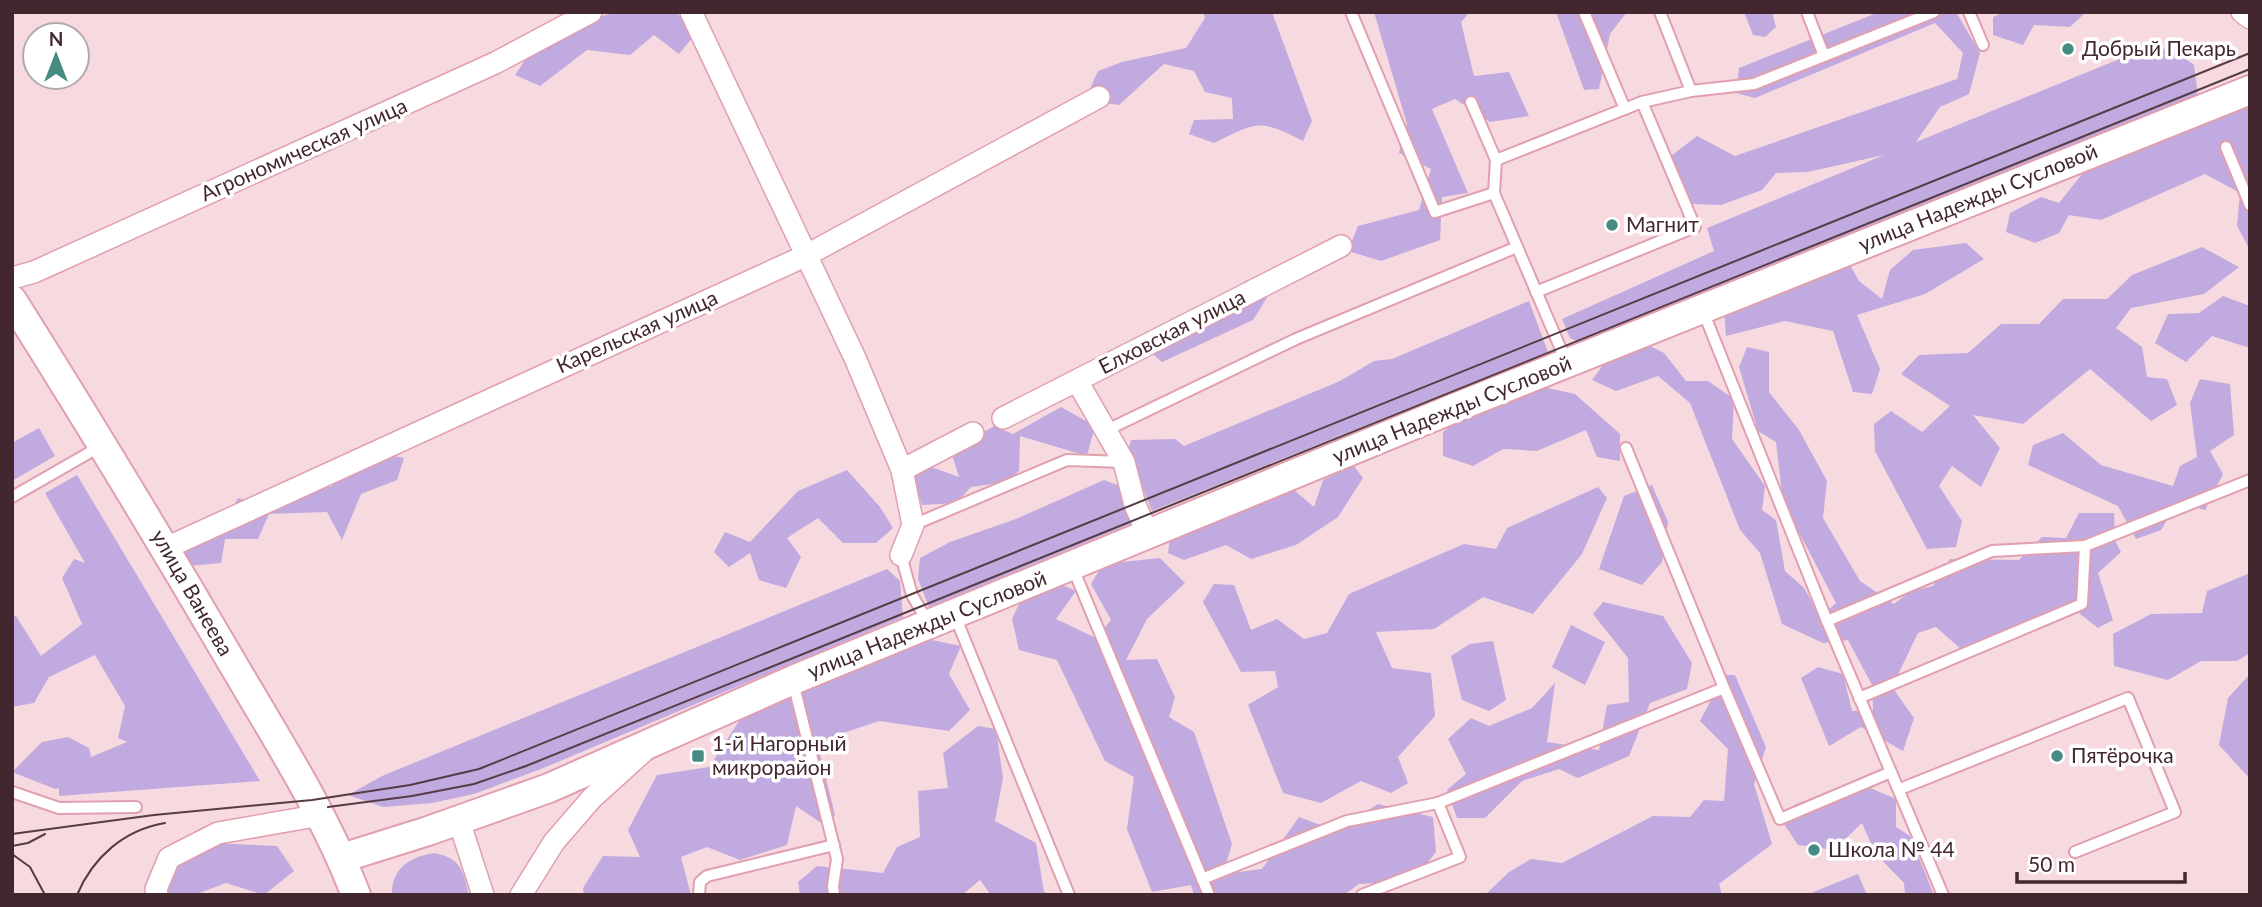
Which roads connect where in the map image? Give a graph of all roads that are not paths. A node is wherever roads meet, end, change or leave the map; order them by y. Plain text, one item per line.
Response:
1 (591, 12) edge
2 (691, 12) edge
3 (1351, 12) edge
4 (1584, 12) edge
5 (1660, 12) edge
6 (1807, 12) edge
7 (1934, 12) edge
8 (1969, 12) edge
9 (2242, 12) edge
10 (2250, 18) edge
11 (1983, 45) dead end
12 (1824, 56) junction
13 (2250, 90) edge
14 (1691, 91) junction
15 (1100, 97) dead end
16 (1471, 102) dead end
17 (1642, 102) junction
18 (1625, 109) junction
19 (2226, 147) dead end
20 (1496, 160) junction
21 (1494, 193) junction
22 (2250, 205) edge
23 (1341, 246) dead end
24 (1517, 247) junction
25 (805, 256) junction
26 (12, 278) edge
27 (1536, 292) junction
28 (12, 300) edge
29 (1702, 309) junction
30 (1567, 363) junction
31 (1077, 381) junction
32 (1003, 418) dead end
33 (1107, 430) junction
34 (973, 433) dead end
35 (103, 445) junction
36 (1626, 448) dead end
37 (1124, 462) junction
38 (902, 470) junction
39 (2250, 480) edge
40 (12, 497) edge
41 (913, 525) junction
42 (1148, 534) junction
43 (2085, 546) junction
44 (166, 548) junction
45 (901, 555) joint
46 (1072, 566) junction
47 (941, 619) junction
48 (1827, 621) junction
49 (793, 680) junction
50 (1724, 688) junction
51 (1860, 698) junction
52 (658, 739) junction
53 (1891, 772) junction
54 (1900, 789) junction
55 (12, 792) edge
56 (1437, 803) junction
57 (136, 807) dead end
58 (320, 815) junction
59 (458, 821) junction
60 (834, 845) junction
61 (2075, 852) dead end
62 (342, 858) junction
63 (1202, 879) junction
64 (157, 895) edge
65 (356, 895) edge
66 (483, 895) edge
67 (521, 895) edge
68 (699, 895) edge
69 (834, 895) edge
70 (1069, 895) edge
71 (1209, 895) edge
72 (1362, 895) edge
73 (1942, 895) edge

1 - 26 street, Агрономическая улица
2 - 25 street
3 - 21 lane
4 - 18 lane
5 - 14 lane
6 - 12 lane
7 - 12 lane
8 - 11 lane
9 - 10 street
12 - 14 lane
13 - 29 main road, улица Надежды Сусловой
14 - 17 lane
15 - 25 street, Карельская улица
16 - 20 lane
17 - 18 lane
17 - 27 lane
18 - 20 lane
19 - 22 lane
20 - 21 lane
21 - 24 lane
23 - 31 street, Елховская улица
24 - 27 lane
24 - 33 lane
25 - 38 street
25 - 44 street, Карельская улица
27 - 30 lane
28 - 35 main road, улица Ванеева
29 - 30 main road, улица Надежды Сусловой
29 - 48 lane
30 - 42 main road, улица Надежды Сусловой
31 - 32 street, Елховская улица
31 - 33 street
33 - 37 street
34 - 38 street
35 - 40 lane
35 - 44 main road, улица Ванеева
36 - 50 lane
37 - 41 lane
37 - 42 street
38 - 41 street
39 - 43 lane
41 - 45 street
42 - 46 main road, улица Надежды Сусловой
43 - 48 lane
43 - 51 lane
44 - 58 main road, улица Ванеева
45 - 47 lane
46 - 47 main road, улица Надежды Сусловой
46 - 63 lane
47 - 49 main road, улица Надежды Сусловой
47 - 70 lane
48 - 51 lane
49 - 52 main road, улица Надежды Сусловой
49 - 60 lane
50 - 53 lane
50 - 56 lane
51 - 53 lane
52 - 59 main road, улица Надежды Сусловой
52 - 67 street, улица Надежды Сусловой
53 - 54 lane
54 - 61 lane
54 - 73 lane
55 - 57 lane
56 - 63 lane
56 - 72 lane
58 - 62 main road, улица Ванеева
58 - 64 street
59 - 62 main road, улица Надежды Сусловой
59 - 66 street
60 - 68 lane
60 - 69 lane
62 - 65 main road, улица Ванеева
63 - 71 lane

